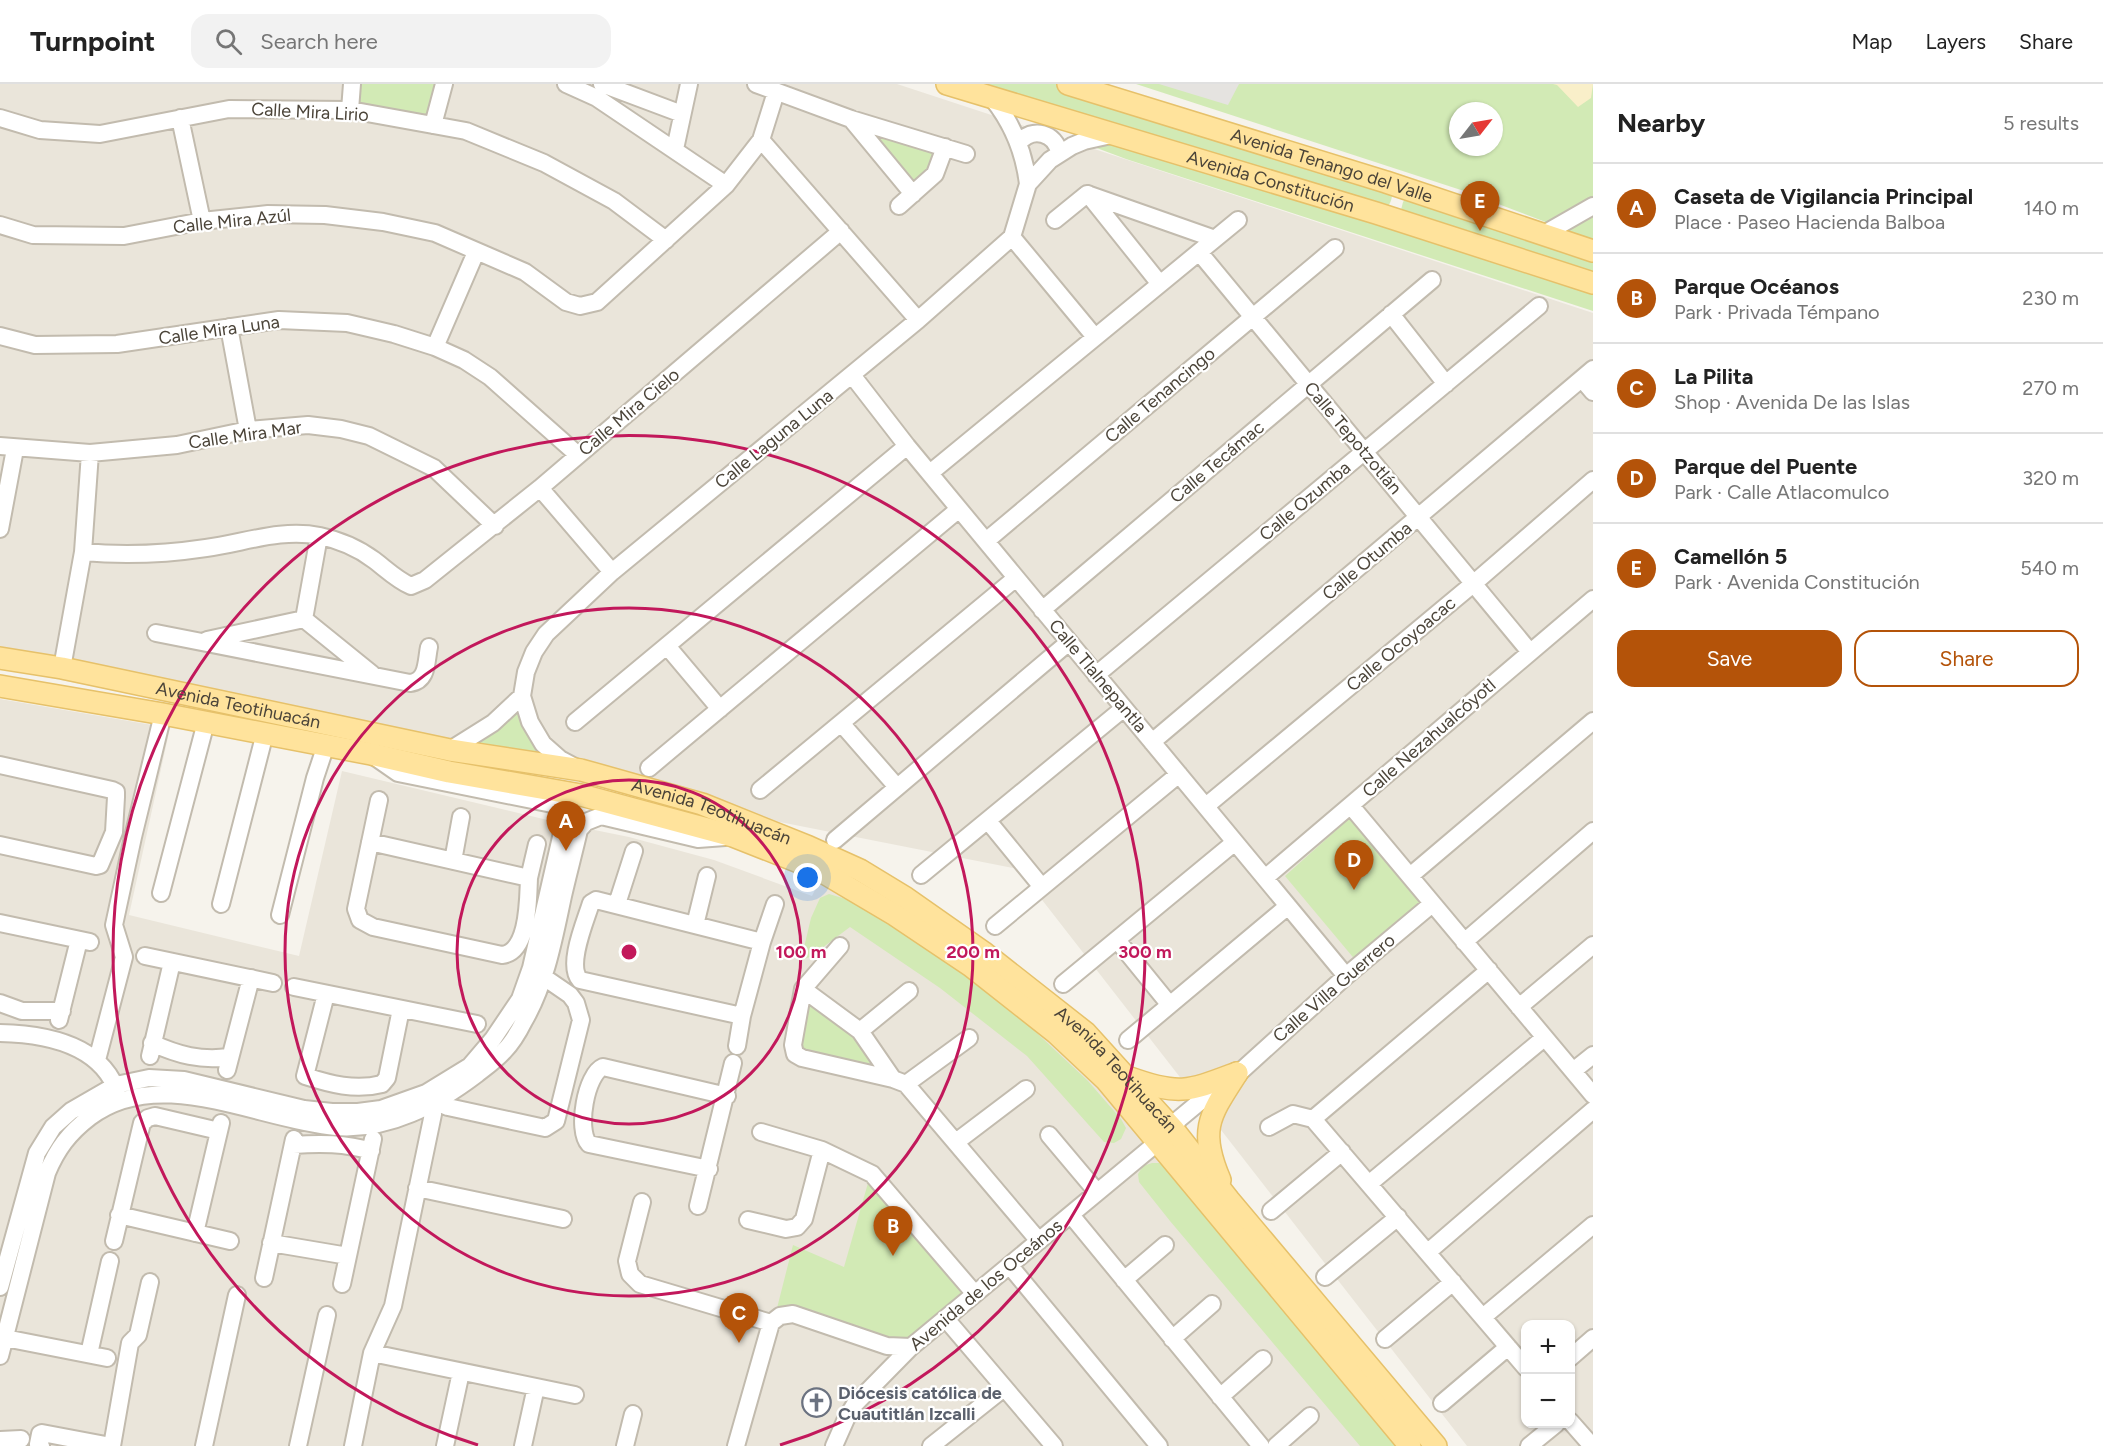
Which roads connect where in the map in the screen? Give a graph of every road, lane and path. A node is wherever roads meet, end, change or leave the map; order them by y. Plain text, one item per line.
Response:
1 (352, 84) edge
2 (444, 84) edge
3 (566, 84) edge
4 (689, 84) edge
5 (756, 84) edge
6 (947, 84) edge
7 (1068, 84) edge
8 (600, 89) edge
9 (776, 92) junction
10 (992, 98) junction
11 (350, 110) junction
12 (682, 114) junction
13 (0, 118) edge
14 (180, 118) junction
15 (851, 119) junction
16 (433, 124) junction
17 (1112, 135) junction
18 (761, 140) junction
19 (1019, 143) junction
20 (945, 147) junction
21 (675, 149) junction
22 (1059, 153) junction
23 (966, 154) dead end
24 (1386, 182) junction
25 (1028, 184) junction
26 (726, 185) junction
27 (1417, 192) junction
28 (913, 194) junction
29 (1087, 194) junction
30 (898, 206) dead end
31 (1593, 206) edge
32 (1376, 213) junction
33 (1055, 220) dead end
34 (1238, 220) dead end
35 (202, 221) junction
36 (1408, 224) junction
37 (0, 225) edge
38 (841, 231) junction
39 (1544, 234) junction
40 (1012, 237) junction
41 (1215, 239) junction
42 (666, 240) junction
43 (1335, 248) dead end
44 (1593, 251) edge
45 (476, 252) junction
46 (1199, 252) junction
47 (1431, 280) dead end
48 (1593, 283) edge
49 (1160, 284) junction
50 (1539, 306) dead end
51 (1391, 314) junction
52 (1253, 317) junction
53 (918, 320) junction
54 (229, 327) junction
55 (0, 336) edge
56 (1095, 337) junction
57 (435, 347) junction
58 (1587, 374) edge
59 (852, 375) junction
60 (1446, 384) junction
61 (1309, 385) junction
62 (1593, 392) edge
63 (248, 430) junction
64 (907, 446) junction
65 (8, 448) edge
66 (1364, 452) junction
67 (90, 453) junction
68 (578, 455) junction
69 (930, 473) junction
70 (1593, 480) edge
71 (540, 488) junction
72 (959, 509) junction
73 (1419, 518) junction
74 (1, 522) edge
75 (495, 526) junction
76 (319, 536) junction
77 (986, 541) junction
78 (83, 552) junction
79 (612, 572) junction
80 (1016, 578) junction
81 (1473, 584) junction
82 (1593, 599) edge
83 (1042, 610) junction
84 (304, 619) junction
85 (278, 626) junction
86 (156, 633) dead end
87 (197, 642) junction
88 (1069, 642) junction
89 (334, 643) junction
90 (667, 646) junction
91 (429, 647) dead end
92 (1530, 652) junction
93 (274, 657) junction
94 (0, 658) edge
95 (326, 666) junction
96 (62, 668) junction
97 (1096, 675) junction
98 (374, 676) junction
99 (0, 686) edge
100 (522, 696) junction
101 (1124, 708) junction
102 (720, 709) junction
103 (163, 714) junction
104 (1593, 721) edge
105 (206, 722) junction
106 (575, 722) dead end
107 (841, 723) junction
108 (265, 733) junction
109 (1152, 742) junction
110 (326, 745) junction
111 (450, 750) junction
112 (371, 754) junction
113 (0, 765) edge
114 (649, 768) dead end
115 (581, 770) junction
116 (1179, 774) junction
117 (897, 787) junction
118 (760, 790) dead end
119 (379, 800) dead end
120 (1206, 806) junction
121 (1351, 806) junction
122 (461, 817) dead end
123 (988, 821) junction
124 (1593, 831) edge
125 (114, 832) junction
126 (733, 836) junction
127 (133, 837) junction
128 (835, 840) dead end
129 (370, 842) junction
130 (1235, 842) junction
131 (537, 844) dead end
132 (0, 845) edge
133 (634, 852) dead end
134 (453, 861) junction
135 (921, 875) dead end
136 (707, 876) dead end
137 (1410, 876) junction
138 (529, 878) junction
139 (1266, 878) junction
140 (1042, 887) junction
141 (161, 892) dead end
142 (221, 904) dead end
143 (617, 904) junction
144 (776, 904) dead end
145 (1432, 904) junction
146 (1288, 906) junction
147 (280, 915) dead end
148 (533, 923) junction
149 (695, 925) junction
150 (995, 926) dead end
151 (1, 928) edge
152 (1117, 940) junction
153 (553, 941) junction
154 (762, 942) junction
155 (1464, 942) junction
156 (1593, 945) edge
157 (577, 946) junction
158 (840, 946) dead end
159 (146, 956) dead end
160 (172, 962) junction
161 (1489, 970) junction
162 (537, 972) junction
163 (1346, 976) junction
164 (251, 978) junction
165 (273, 982) dead end
166 (1063, 984) dead end
167 (294, 987) dead end
168 (803, 988) junction
169 (909, 991) dead end
170 (326, 994) junction
171 (0, 1003) edge
172 (1169, 1004) junction
173 (1519, 1006) junction
174 (401, 1009) junction
175 (22, 1011) junction
176 (742, 1016) junction
177 (477, 1024) dead end
178 (860, 1032) junction
179 (7, 1033) edge
180 (969, 1038) dead end
181 (1544, 1038) junction
182 (1128, 1040) dead end
183 (737, 1046) dead end
184 (1593, 1054) edge
185 (190, 1057) junction
186 (97, 1060) junction
187 (733, 1064) dead end
188 (1573, 1071) junction
189 (1237, 1073) junction
190 (1127, 1077) junction
191 (899, 1081) junction
192 (340, 1086) junction
193 (184, 1088) junction
194 (1026, 1089) dead end
195 (118, 1093) junction
196 (1593, 1095) edge
197 (726, 1096) junction
198 (562, 1098) junction
199 (583, 1104) junction
200 (426, 1108) junction
201 (1593, 1110) edge
202 (334, 1119) junction
203 (1313, 1119) junction
204 (180, 1120) junction
205 (1269, 1127) dead end
206 (760, 1132) dead end
207 (1049, 1135) dead end
208 (1165, 1135) junction
209 (956, 1142) junction
210 (331, 1144) junction
211 (822, 1150) junction
212 (1342, 1152) junction
213 (709, 1169) junction
214 (1370, 1184) junction
215 (417, 1188) junction
216 (1097, 1192) junction
217 (1229, 1200) junction
218 (642, 1202) dead end
219 (698, 1206) dead end
220 (1271, 1211) dead end
221 (119, 1215) junction
222 (1071, 1215) junction
223 (1398, 1217) junction
224 (563, 1219) dead end
225 (748, 1220) dead end
226 (1593, 1225) edge
227 (16, 1228) edge
228 (195, 1233) junction
229 (114, 1241) dead end
230 (230, 1241) dead end
231 (1039, 1241) junction
232 (271, 1243) junction
233 (1165, 1245) dead end
234 (1428, 1252) junction
235 (348, 1257) junction
236 (110, 1262) dead end
237 (1010, 1266) junction
238 (1325, 1277) dead end
239 (264, 1278) dead end
240 (1124, 1280) junction
241 (150, 1282) dead end
242 (1453, 1282) junction
243 (342, 1284) dead end
244 (0, 1287) edge
245 (975, 1294) junction
246 (237, 1295) dead end
247 (1212, 1304) dead end
248 (327, 1315) dead end
249 (1482, 1317) junction
250 (946, 1319) junction
251 (771, 1323) junction
252 (5, 1338) junction
253 (1593, 1338) edge
254 (1172, 1339) junction
255 (1385, 1339) dead end
256 (911, 1347) junction
257 (1508, 1347) junction
258 (372, 1353) junction
259 (88, 1354) junction
260 (1575, 1354) edge
261 (0, 1356) edge
262 (107, 1358) dead end
263 (1263, 1359) dead end
264 (1521, 1362) edge
265 (461, 1372) junction
266 (536, 1387) junction
267 (1004, 1388) junction
268 (574, 1395) dead end
269 (1220, 1397) junction
270 (1442, 1403) dead end
271 (633, 1414) dead end
272 (1310, 1416) dead end
273 (1575, 1427) edge
274 (1551, 1428) edge
275 (21, 1439) dead end
276 (0, 1440) edge
277 (940, 1443) edge
278 (41, 1446) edge
279 (112, 1446) edge
280 (204, 1446) edge
281 (298, 1446) edge
282 (353, 1446) edge
283 (445, 1446) edge
284 (523, 1446) edge
285 (625, 1446) edge
286 (736, 1446) edge
287 (834, 1446) edge
288 (1054, 1446) edge
289 (1159, 1446) edge
290 (1261, 1446) edge
291 (1276, 1446) edge
292 (1410, 1446) edge
293 (1436, 1446) edge
294 (1529, 1446) edge
295 (1592, 1446) edge

1 - 11 street
2 - 16 street
3 - 8 street
4 - 12 street
5 - 9 street
6 - 10 main road, Avenida Constitución
7 - 24 main road, Avenida Tenango del Valle
8 - 12 street
8 - 21 street
9 - 15 street
9 - 18 street, Calle Mira Azúl
10 - 17 main road, Avenida Constitución
10 - 19 street
11 - 14 street, Calle Mira Lirio
11 - 16 street, Calle Mira Lirio
12 - 21 street
13 - 14 street, Calle Mira Lirio
14 - 35 street
15 - 20 street
15 - 28 street
16 - 42 street, Calle Mira Lirio
17 - 22 street
17 - 32 main road, Avenida Constitución
18 - 26 street, Calle Mira Azúl
18 - 38 street
19 - 22 street
19 - 25 street
20 - 23 street
20 - 28 street
21 - 26 street
22 - 25 street
24 - 27 main road, Avenida Tenango del Valle
24 - 32 main road
25 - 40 street
26 - 42 street, Calle Mira Azúl
27 - 36 main road
27 - 39 main road, Avenida Tenango del Valle
28 - 30 street
29 - 33 street
29 - 41 street
29 - 49 street
31 - 39 street
32 - 36 main road, Avenida Constitución
34 - 41 street
35 - 37 street, Calle Mira Azúl
35 - 45 street, Calle Mira Azúl
36 - 48 main road, Avenida Constitución
38 - 53 street
38 - 68 street, Calle Mira Cielo
39 - 44 main road, Avenida Tenango del Valle
40 - 53 street, Calle Laguna Luna
40 - 56 street
41 - 46 street
42 - 45 street, Calle Mira Azúl
43 - 52 street, Calle Tenancingo
45 - 57 street
46 - 49 street
46 - 52 street, Calle Tepotzotlán
47 - 51 street, Calle Tecámac
49 - 56 street
50 - 60 street, Calle Ozumba
51 - 60 street
51 - 61 street, Calle Tecámac
52 - 61 street, Calle Tepotzotlán
52 - 77 street, Calle Tenancingo
53 - 59 street, Calle Laguna Luna
54 - 55 street, Calle Mira Luna
54 - 57 street, Calle Mira Luna
54 - 63 street
56 - 69 street
57 - 68 street, Calle Mira Luna
58 - 62 street, Calle Otumba
58 - 73 street, Calle Otumba
59 - 64 street, Calle Tlalnepantla
59 - 79 street, Calle Laguna Luna
60 - 66 street, Calle Ozumba
61 - 66 street, Calle Tepotzotlán
61 - 83 street, Calle Tecámac
63 - 67 street, Calle Mira Mar
63 - 75 street, Calle Mira Mar
64 - 69 street, Calle Tlalnepantla
64 - 90 street
65 - 67 street, Calle Mira Mar
65 - 74 street
66 - 73 street, Calle Tepotzotlán
66 - 97 street, Calle Ozumba
67 - 78 street
68 - 71 street, Calle Mira Cielo
69 - 72 street, Calle Tlalnepantla
70 - 81 street, Calle Ocoyoacac
71 - 75 street, Calle Mira Cielo
71 - 79 street
72 - 77 street, Calle Tlalnepantla
72 - 102 street
73 - 81 street, Calle Tepotzotlán
73 - 109 street, Calle Otumba
75 - 76 street, Calle Mira Cielo
76 - 78 street
76 - 84 street
77 - 80 street, Calle Tlalnepantla
78 - 96 street
79 - 100 street, Calle Laguna Luna
80 - 83 street, Calle Tlalnepantla
80 - 107 street
81 - 92 street, Calle Tepotzotlán
81 - 120 street, Calle Ocoyoacac
82 - 92 street, Calle Nezahualcóyotl
83 - 88 street, Calle Tlalnepantla
84 - 85 street
84 - 89 street
85 - 87 street
85 - 93 street
86 - 87 street
87 - 93 street
88 - 97 street, Calle Tlalnepantla
88 - 117 street
89 - 95 street
89 - 98 street
90 - 102 street
90 - 106 street
91 - 98 street
92 - 121 street, Calle Nezahualcóyotl
93 - 95 street
94 - 96 main road, Avenida Teotihuacán
95 - 98 street
96 - 111 main road, Avenida Teotihuacán
97 - 101 street, Calle Tlalnepantla
99 - 103 main road, Avenida Teotihuacán
100 - 111 street
100 - 115 street
101 - 109 street, Calle Tlalnepantla
101 - 123 street
102 - 114 street
103 - 105 main road, Avenida Teotihuacán
103 - 127 street
104 - 137 street
105 - 108 main road, Avenida Teotihuacán
105 - 141 street
107 - 117 street
107 - 118 street
108 - 110 main road, Avenida Teotihuacán
108 - 142 street
109 - 116 street, Calle Tlalnepantla
110 - 112 main road, Avenida Teotihuacán
110 - 147 street
111 - 115 main road, Avenida Teotihuacán
112 - 126 main road, Avenida Teotihuacán
112 - 148 street
113 - 125 street
115 - 190 main road, Avenida Teotihuacán
116 - 120 street, Calle Tlalnepantla
116 - 140 street
117 - 128 street
119 - 129 street
120 - 130 street, Calle Tlalnepantla
121 - 137 street
121 - 139 street, Calle Nezahualcóyotl
122 - 134 street
123 - 135 street
123 - 140 street
124 - 155 street
125 - 127 street
125 - 132 street
126 - 153 street
126 - 208 main road, Avenida Teotihuacán
127 - 186 street
129 - 134 street
129 - 148 street
130 - 139 street, Calle Tlalnepantla
130 - 152 street
131 - 138 street
133 - 143 street
134 - 138 street
136 - 149 street
137 - 145 street
138 - 148 street
139 - 146 street, Calle Tlalnepantla
140 - 150 street
143 - 149 street
143 - 157 street
144 - 154 street
145 - 155 street
145 - 163 street, Calle Villa Guerrero
146 - 163 street, Calle Tlalnepantla
146 - 172 street
148 - 162 street
149 - 154 street
151 - 175 street
152 - 166 street
152 - 172 street
153 - 157 street
153 - 162 street
154 - 176 street
155 - 161 street
156 - 173 street
157 - 176 street
158 - 168 street
159 - 160 street
160 - 164 street
160 - 185 street
161 - 173 street
161 - 203 street
162 - 198 street
162 - 200 street
162 - 200 street
163 - 189 street, Calle Villa Guerrero
164 - 165 street
164 - 185 street
167 - 170 street
168 - 178 street
168 - 191 street
169 - 178 street
170 - 174 street
170 - 192 street
171 - 175 street
172 - 182 street
173 - 181 street
174 - 177 street
174 - 192 street
175 - 179 street
176 - 183 street
178 - 191 street
179 - 186 street
180 - 191 street
181 - 188 street
181 - 214 street
184 - 188 street
185 - 193 street
186 - 195 street
187 - 197 street
188 - 196 street
189 - 190 main road
189 - 208 street, Calle Villa Guerrero
189 - 217 main road
190 - 208 main road, Avenida Teotihuacán
191 - 209 street
192 - 202 street
193 - 195 street
193 - 202 street
193 - 204 street
194 - 209 street
195 - 227 street
197 - 199 street
197 - 213 street
198 - 199 street
198 - 200 street
199 - 213 street
200 - 202 street
200 - 215 street
201 - 234 street
202 - 210 street
203 - 205 street
203 - 212 street
204 - 221 street
204 - 228 street
206 - 211 street
207 - 216 street
208 - 216 street, Avenida de los Oceános
208 - 217 main road, Avenida Teotihuacán
208 - 292 main road, Avenida Teotihuacán
209 - 231 street
210 - 232 street
210 - 235 street
211 - 225 street
211 - 245 street
212 - 214 street
212 - 220 street
213 - 219 street
214 - 223 street
215 - 224 street
215 - 258 street
216 - 222 street, Avenida de los Oceános
217 - 293 main road, Avenida Teotihuacán
218 - 251 street
221 - 228 street
221 - 229 street
222 - 231 street, Avenida de los Oceános
222 - 240 street
223 - 234 street
223 - 238 street
226 - 249 street
227 - 244 street
227 - 252 street
228 - 230 street
231 - 237 street, Avenida de los Oceános
232 - 235 street
232 - 239 street
233 - 240 street
234 - 242 street
235 - 243 street
236 - 259 street
237 - 245 street, Avenida de los Oceános
237 - 289 street
240 - 254 street
241 - 279 street
242 - 249 street
242 - 255 street
245 - 250 street, Avenida de los Oceános
246 - 280 street
247 - 254 street
248 - 281 street
249 - 257 street
250 - 256 street, Avenida de los Oceános
250 - 267 street
251 - 256 street
251 - 286 street
252 - 259 street
252 - 261 street
253 - 260 street
254 - 269 street
256 - 287 street, Avenida de los Oceános
257 - 264 street
257 - 270 street
258 - 265 street
258 - 282 street
259 - 262 street
263 - 269 street
265 - 266 street
265 - 283 street
266 - 268 street
266 - 284 street
267 - 277 street
267 - 288 street
269 - 290 street
271 - 285 street
272 - 291 street
273 - 295 street
274 - 294 street
275 - 276 street
278 - 279 street

